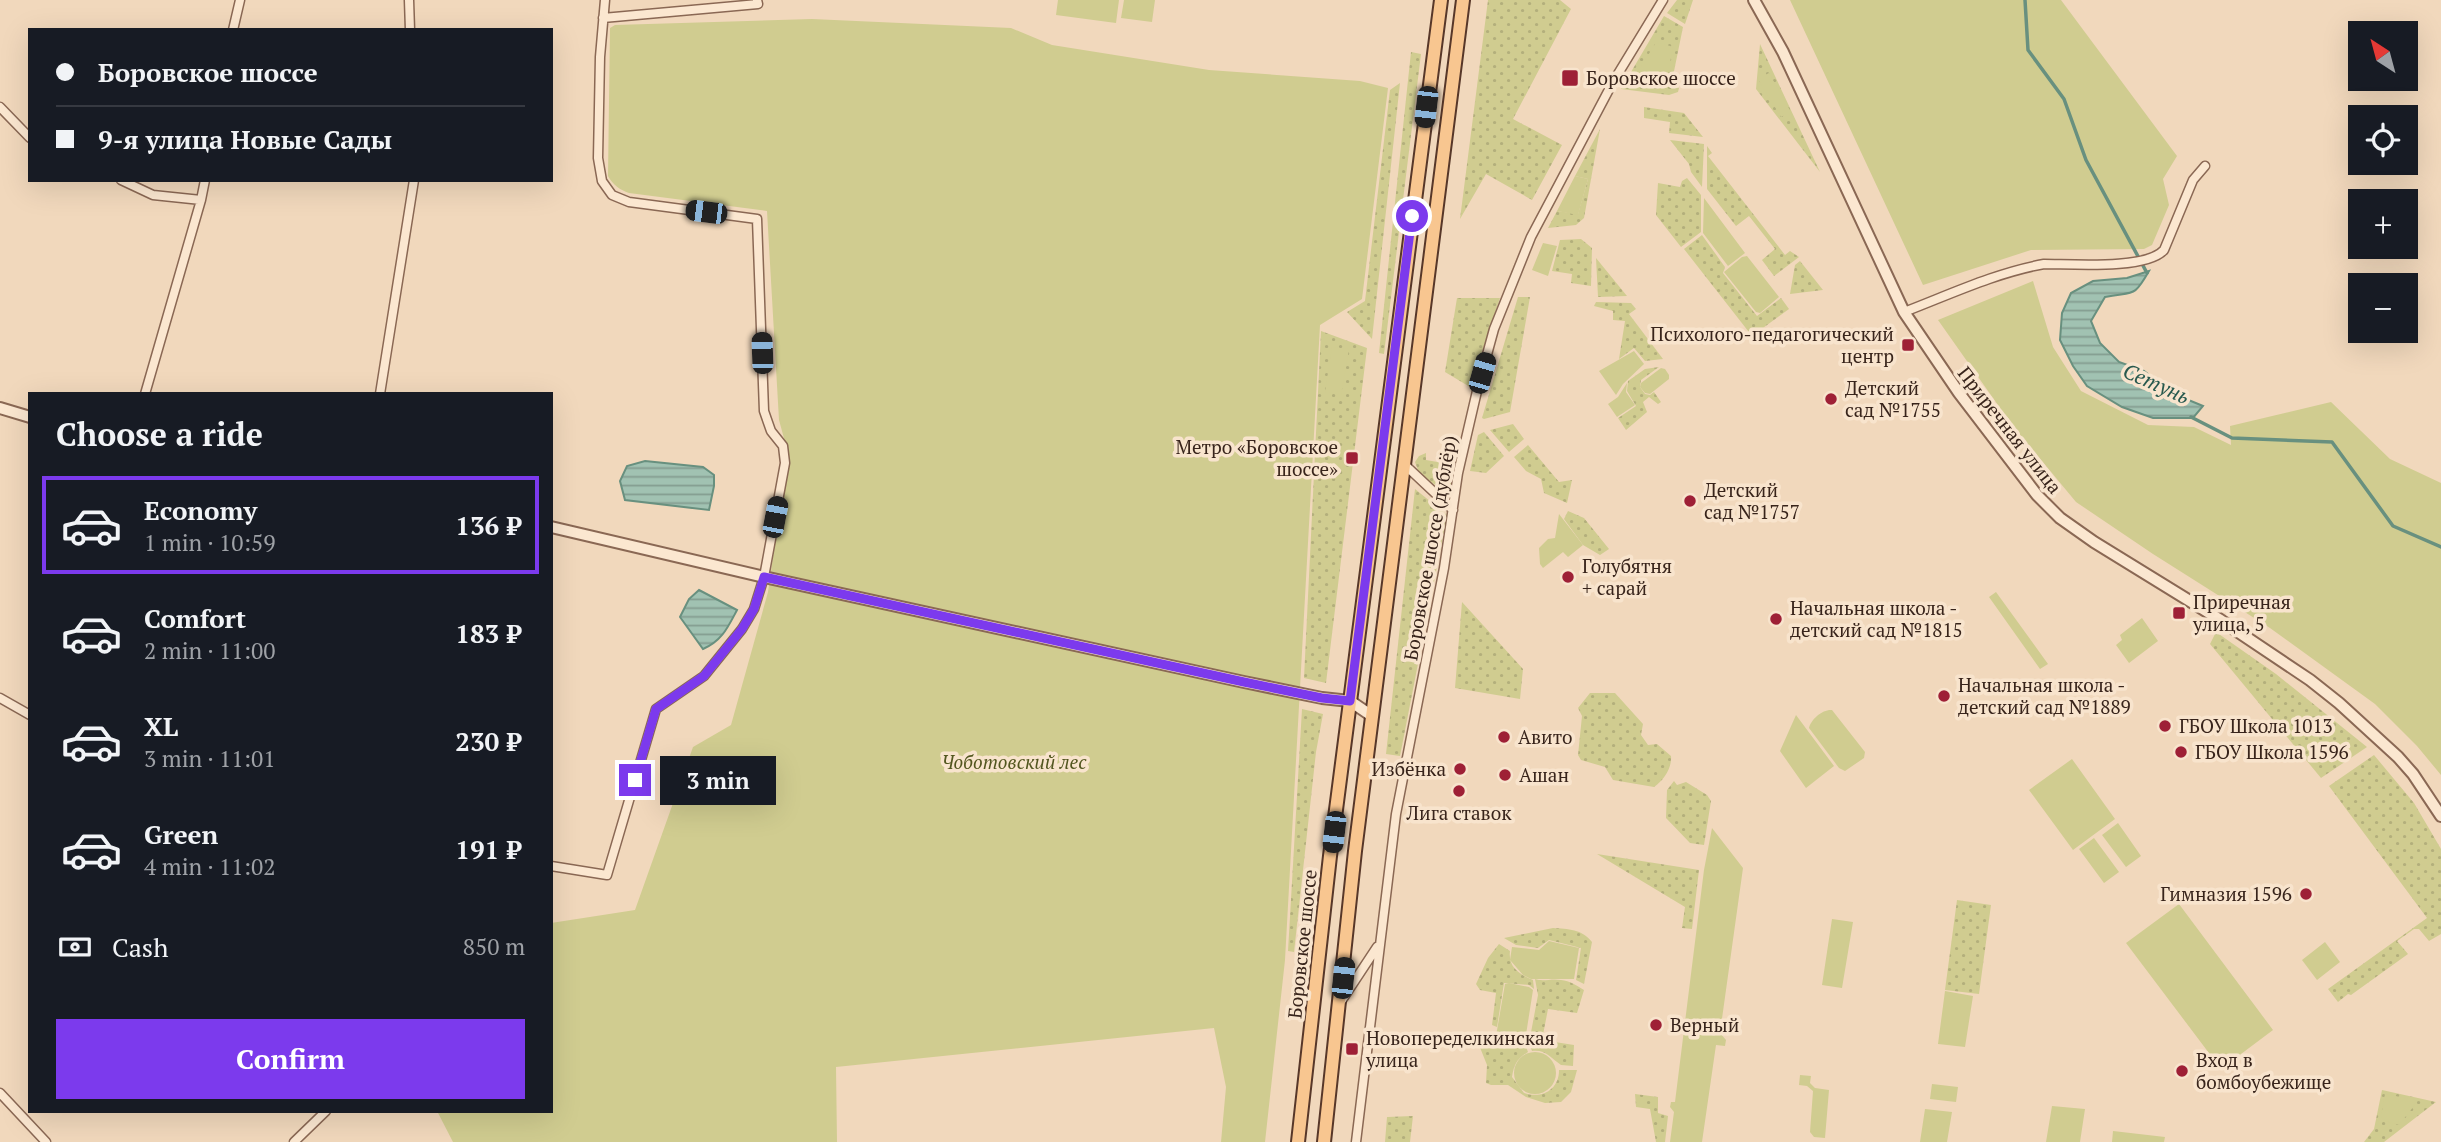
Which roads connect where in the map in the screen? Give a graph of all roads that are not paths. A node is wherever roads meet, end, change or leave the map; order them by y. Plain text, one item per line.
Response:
1 (240, 0) edge
2 (409, 0) edge
3 (605, 0) edge
4 (757, 0) edge
5 (1441, 0) edge
6 (1463, 0) edge
7 (1663, 0) edge
8 (1754, 0) edge
9 (603, 18) junction
10 (233, 28) edge
11 (410, 28) edge
12 (0, 107) edge
13 (28, 136) edge
14 (2205, 166) dead end
15 (125, 182) edge
16 (205, 182) edge
17 (415, 182) edge
18 (201, 200) junction
19 (1904, 312) junction
20 (146, 392) edge
21 (380, 392) edge
22 (0, 408) edge
23 (28, 416) edge
24 (1405, 465) junction
25 (1453, 510) junction
26 (553, 527) edge
27 (764, 577) junction
28 (0, 698) edge
29 (1350, 701) junction
30 (28, 714) edge
31 (1372, 716) junction
32 (2441, 816) edge
33 (553, 866) edge
34 (1378, 945) junction
35 (1340, 1003) junction
36 (0, 1093) edge
37 (324, 1113) edge
38 (46, 1142) edge
39 (294, 1142) edge
40 (1298, 1142) edge
41 (1324, 1142) edge
42 (1356, 1142) edge

1 - 10 street
2 - 11 street
3 - 9 street
4 - 9 street
5 - 29 main road, Боровское шоссе
6 - 24 main road
7 - 25 street, Боровское шоссе (дублёр)
8 - 19 street, Приречная улица
9 - 27 street
12 - 13 street
14 - 19 street
15 - 18 street
16 - 18 street
17 - 21 street
18 - 20 street
19 - 32 street, Приречная улица
22 - 23 street
24 - 25 street
24 - 31 main road
25 - 34 street, Боровское шоссе (дублёр)
26 - 27 street
27 - 29 street
27 - 33 street
28 - 30 street
29 - 31 street
29 - 40 main road, Боровское шоссе
31 - 35 main road
34 - 35 street
34 - 42 street, Боровское шоссе (дублёр)
35 - 41 main road
36 - 38 street
37 - 39 street

